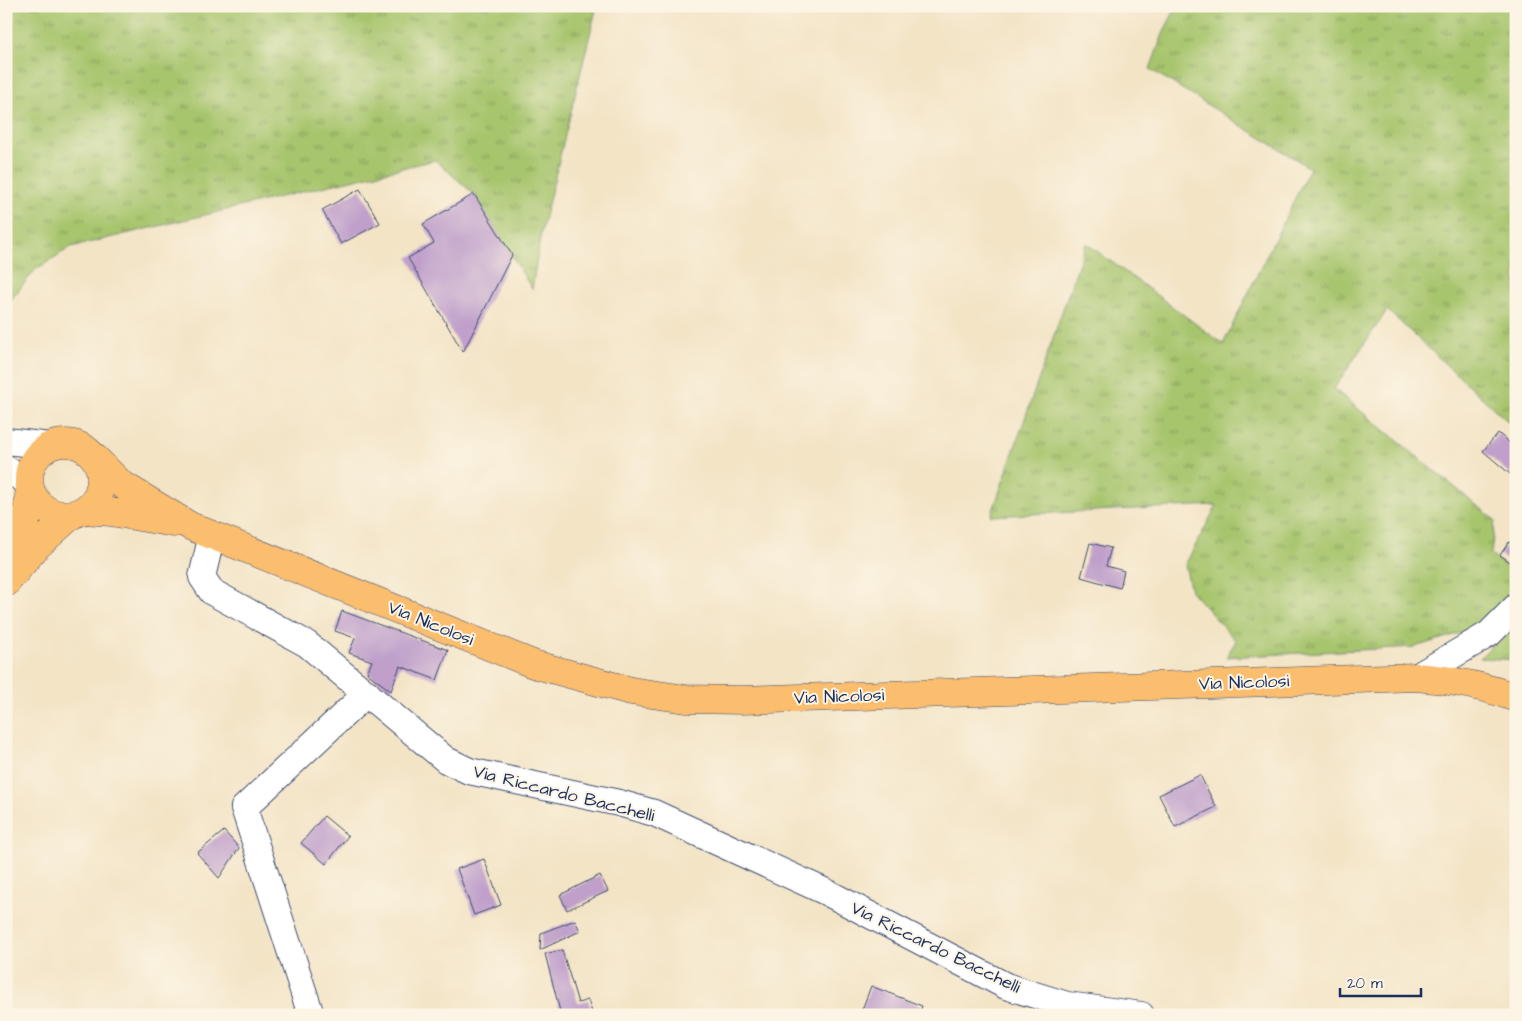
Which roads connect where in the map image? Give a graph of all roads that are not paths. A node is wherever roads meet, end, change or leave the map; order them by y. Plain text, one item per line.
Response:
1 (6, 441) edge
2 (51, 446) junction
3 (95, 458) junction
4 (6, 469) edge
5 (30, 486) junction
6 (78, 512) junction
7 (201, 530) junction
8 (6, 574) edge
9 (6, 582) edge
10 (1516, 607) edge
11 (1416, 677) junction
12 (367, 693) junction
13 (1516, 698) edge
14 (310, 1015) edge
15 (1141, 1015) edge

1 - 2 street
2 - 3 main road
2 - 5 main road
3 - 6 main road
3 - 7 main road
4 - 5 street
5 - 6 main road
5 - 8 main road
6 - 7 main road
6 - 9 main road
7 - 11 main road, Via Nicolosi
7 - 12 street, Via Riccardo Bacchelli
10 - 11 street
11 - 13 main road, Via Nicolosi
12 - 14 street
12 - 15 street, Via Riccardo Bacchelli

